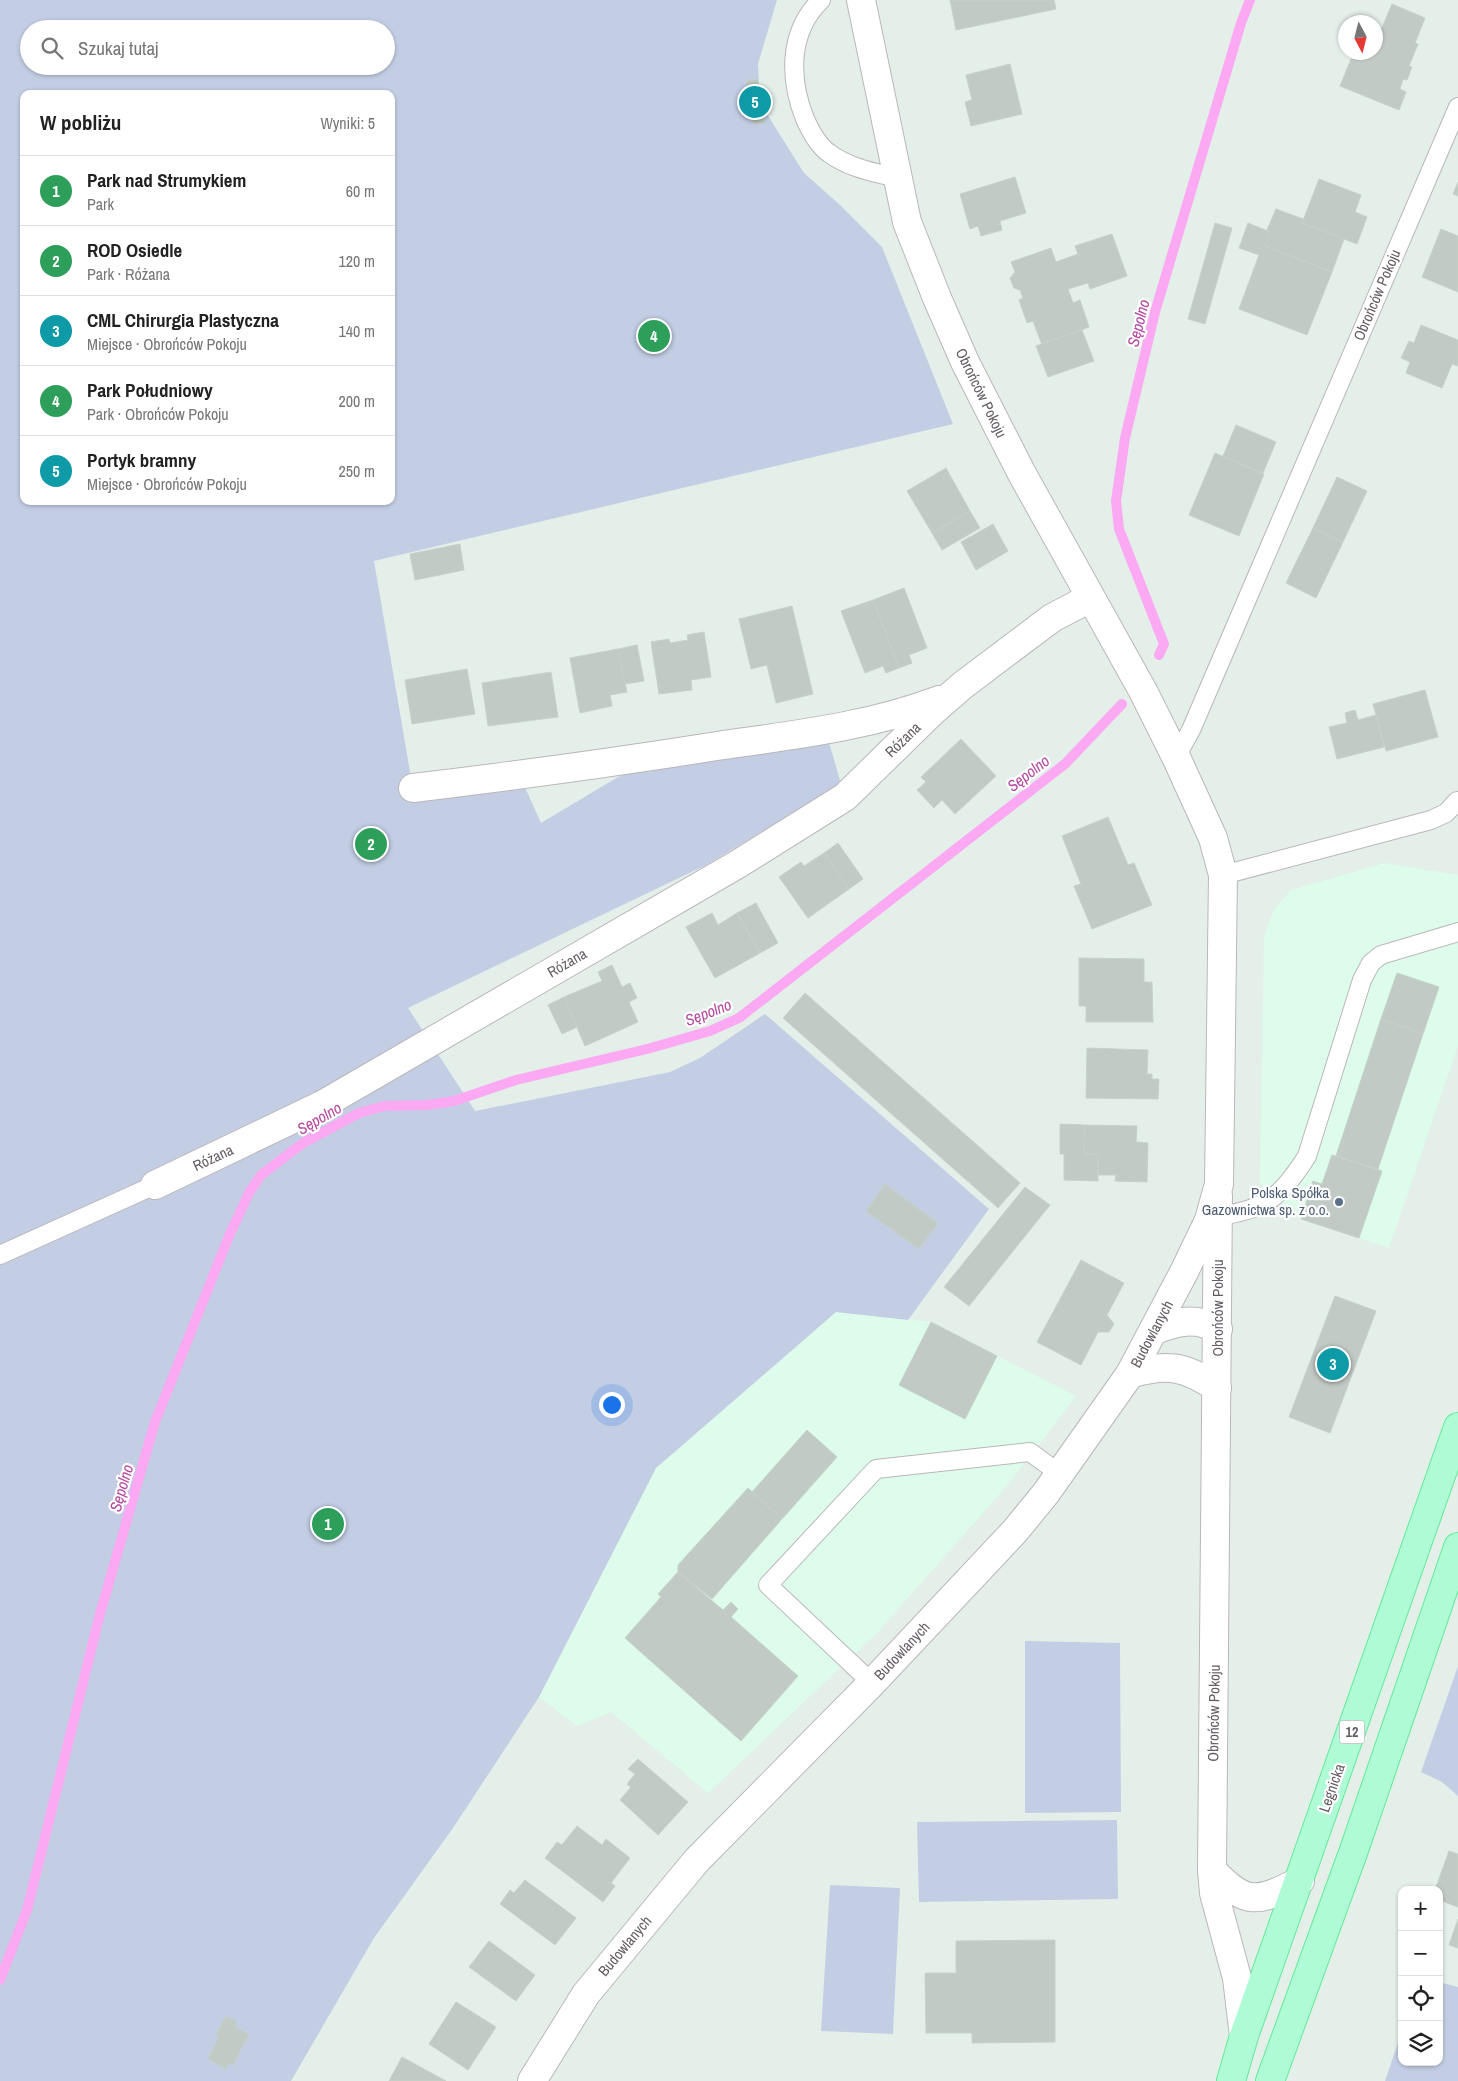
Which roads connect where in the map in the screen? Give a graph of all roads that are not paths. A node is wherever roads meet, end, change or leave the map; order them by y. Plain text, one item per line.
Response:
1 (821, 0) edge
2 (861, 0) edge
3 (1458, 107) edge
4 (897, 178) junction
5 (1090, 598) junction
6 (950, 696) junction
7 (1176, 757) junction
8 (413, 788) dead end
9 (1457, 801) edge
10 (1222, 875) junction
11 (1458, 932) edge
12 (1218, 1184) junction
13 (155, 1185) joint
14 (1218, 1216) junction
15 (0, 1255) edge
16 (1218, 1329) junction
17 (1153, 1330) junction
18 (1130, 1374) junction
19 (1217, 1388) junction
20 (1458, 1427) edge
21 (1060, 1474) junction
22 (1458, 1547) edge
23 (872, 1683) junction
24 (1212, 1870) junction
25 (1300, 1881) junction
26 (1244, 2036) junction
27 (1270, 2080) edge
28 (532, 2081) edge
29 (1231, 2081) edge

1 - 4 lane
2 - 4 street, Obrońców Pokoju
3 - 7 lane, Obrońców Pokoju
4 - 5 street, Obrońców Pokoju
5 - 6 street, Różana
5 - 7 street, Obrońców Pokoju
6 - 8 street, Różana
6 - 13 street, Różana
7 - 10 street, Obrońców Pokoju
9 - 10 lane
10 - 12 street, Obrońców Pokoju
11 - 14 lane
12 - 14 street, Obrońców Pokoju
12 - 17 street, Budowlanych
13 - 15 lane
14 - 16 street, Obrońców Pokoju
16 - 17 street
16 - 19 street, Obrońców Pokoju
17 - 18 street, Budowlanych
18 - 19 street
18 - 21 street, Budowlanych
19 - 24 street, Obrońców Pokoju
20 - 25 main road, Legnicka / 12
21 - 23 street, Budowlanych
21 - 23 lane
22 - 27 main road
23 - 28 street, Budowlanych
24 - 25 street
24 - 26 street, Obrońców Pokoju
25 - 26 main road, Legnicka / 12
26 - 29 main road, Obrońców Pokoju / 12

